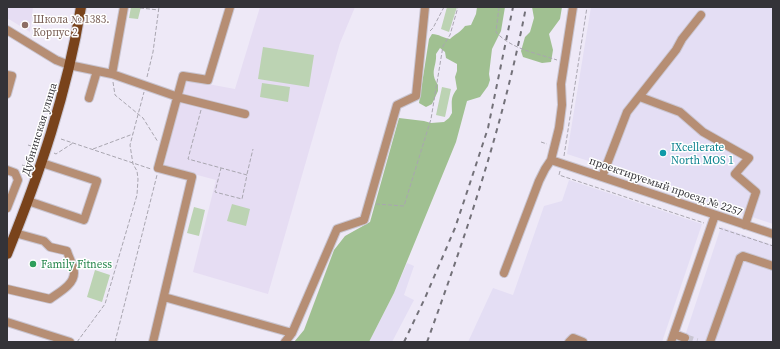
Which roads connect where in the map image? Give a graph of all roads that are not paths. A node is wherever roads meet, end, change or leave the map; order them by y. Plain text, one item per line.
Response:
1 (81, 7) edge
2 (124, 7) edge
3 (230, 7) edge
4 (425, 7) edge
5 (573, 7) edge
6 (701, 15) dead end
7 (7, 30) edge
8 (69, 65) junction
9 (97, 71) junction
10 (112, 74) junction
11 (7, 75) edge
12 (7, 94) edge
13 (177, 97) junction
14 (640, 97) junction
15 (89, 98) dead end
16 (244, 114) dead end
17 (551, 160) junction
18 (42, 163) junction
19 (7, 170) edge
20 (602, 176) junction
21 (28, 201) junction
22 (7, 208) edge
23 (715, 215) junction
24 (745, 225) junction
25 (15, 233) junction
26 (773, 234) edge
27 (7, 254) edge
28 (773, 266) edge
29 (504, 273) dead end
30 (7, 289) edge
31 (164, 297) junction
32 (7, 322) edge
33 (292, 333) junction
34 (673, 338) edge
35 (686, 338) dead end
36 (66, 341) edge
37 (153, 342) edge
38 (285, 342) edge
39 (569, 342) edge
40 (583, 342) edge
41 (710, 342) edge

1 - 8 main road, Дубнинская улица
2 - 10 street
3 - 13 street
4 - 33 street
5 - 17 street
6 - 14 street
7 - 8 street
8 - 9 street
8 - 18 main road, Дубнинская улица
9 - 10 street
9 - 15 street
10 - 13 street
11 - 12 street
13 - 16 street
13 - 31 street
14 - 20 street
14 - 24 street
17 - 20 street, проектируемый проезд № 2257
17 - 29 street
18 - 21 main road, Дубнинская улица
18 - 21 street
19 - 22 street
20 - 23 street, проектируемый проезд № 2257
21 - 25 main road, Дубнинская улица
23 - 24 street, проектируемый проезд № 2257
23 - 34 street
24 - 26 street, проектируемый проезд № 2257
25 - 27 main road, Дубнинская улица
25 - 30 street
28 - 41 street
31 - 33 street
31 - 37 street
32 - 36 street
33 - 38 street
34 - 35 street
39 - 40 street

